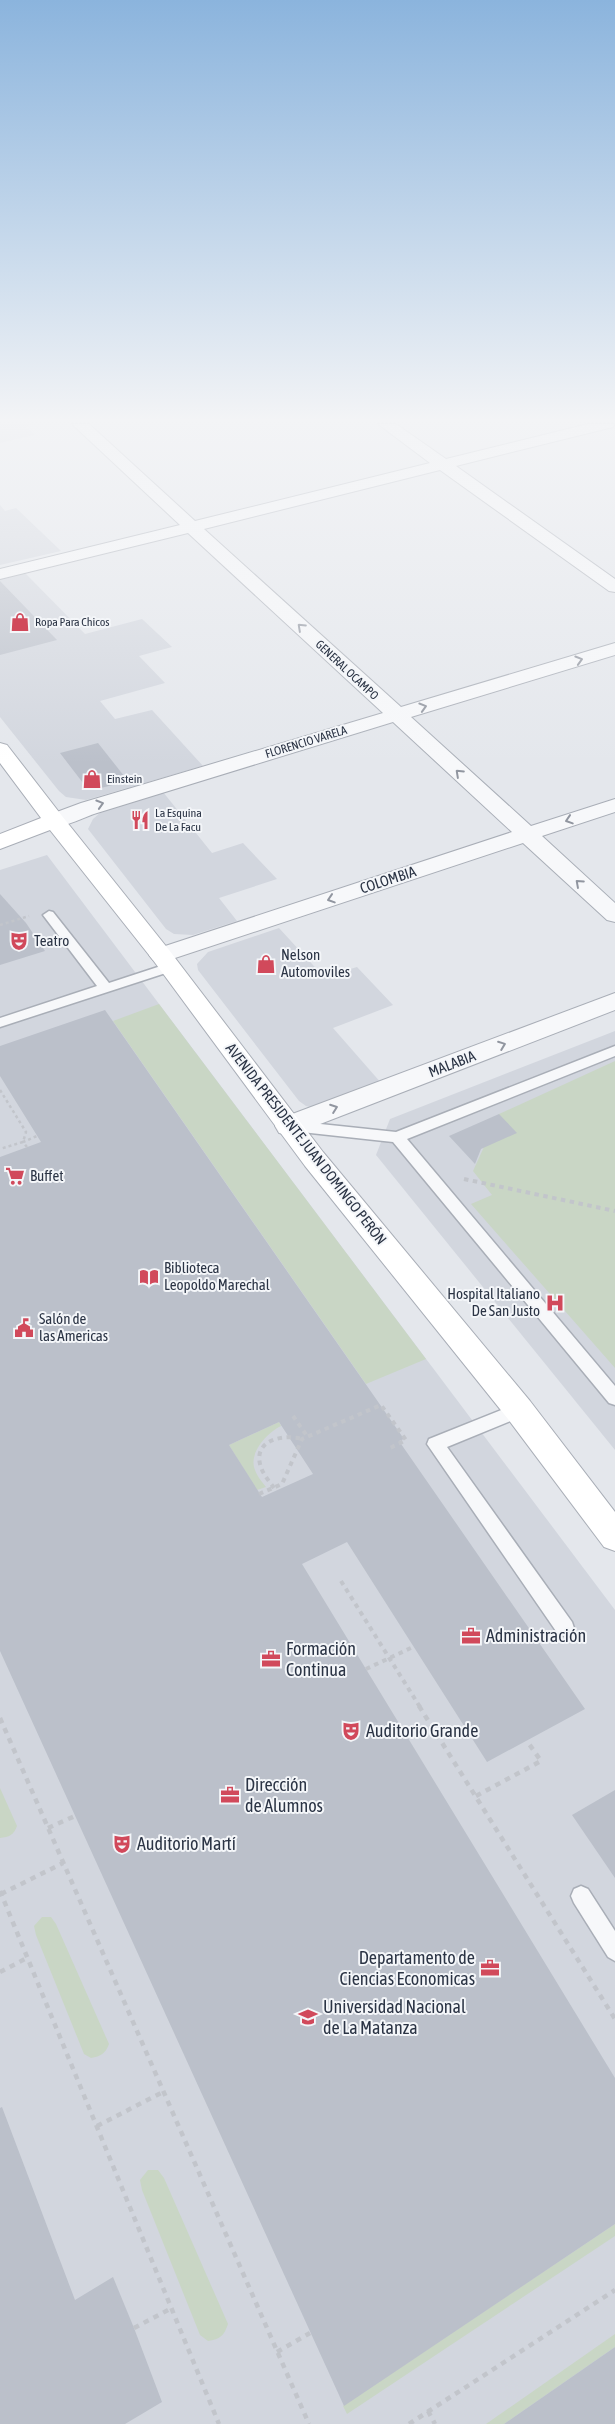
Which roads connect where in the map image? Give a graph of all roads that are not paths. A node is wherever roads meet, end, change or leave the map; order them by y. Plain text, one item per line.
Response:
1 (148, 537) edge
2 (204, 537) edge
3 (545, 537) edge
4 (0, 574) edge
5 (615, 587) edge
6 (615, 649) edge
7 (396, 715) junction
8 (0, 749) edge
9 (615, 805) edge
10 (54, 821) junction
11 (525, 834) junction
12 (0, 842) edge
13 (49, 915) road end
14 (615, 916) edge
15 (166, 961) junction
16 (105, 987) junction
17 (615, 1001) edge
18 (0, 1023) edge
19 (615, 1051) edge
20 (288, 1126) junction
21 (397, 1137) junction
22 (615, 1398) edge
23 (520, 1410) junction
24 (615, 1537) edge
25 (566, 1628) dead end
26 (581, 1896) dead end
27 (615, 1950) edge

1 - 4 street
7 -> 2 street, GENERAL OCAMPO
3 - 5 street
7 -> 6 street, FLORENCIO VARELA
10 -> 7 street, FLORENCIO VARELA
11 -> 7 street, GENERAL OCAMPO
8 - 10 main road, AVENIDA PRESIDENTE JUAN DOMINGO PERÓN
9 -> 11 street, COLOMBIA
10 - 12 main road, FLORENCIO VARELA
10 - 15 main road, AVENIDA PRESIDENTE JUAN DOMINGO PERÓN
14 -> 11 street, GENERAL OCAMPO
11 -> 15 street, COLOMBIA
13 - 16 lane
15 - 16 lane
15 - 20 main road, AVENIDA PRESIDENTE JUAN DOMINGO PERÓN
16 - 18 lane
20 -> 17 street, MALABIA
19 - 21 lane
20 - 21 lane
20 - 23 main road, AVENIDA PRESIDENTE JUAN DOMINGO PERÓN
21 - 22 lane
23 - 24 main road, AVENIDA PRESIDENTE JUAN DOMINGO PERÓN
23 - 25 lane
26 - 27 lane

